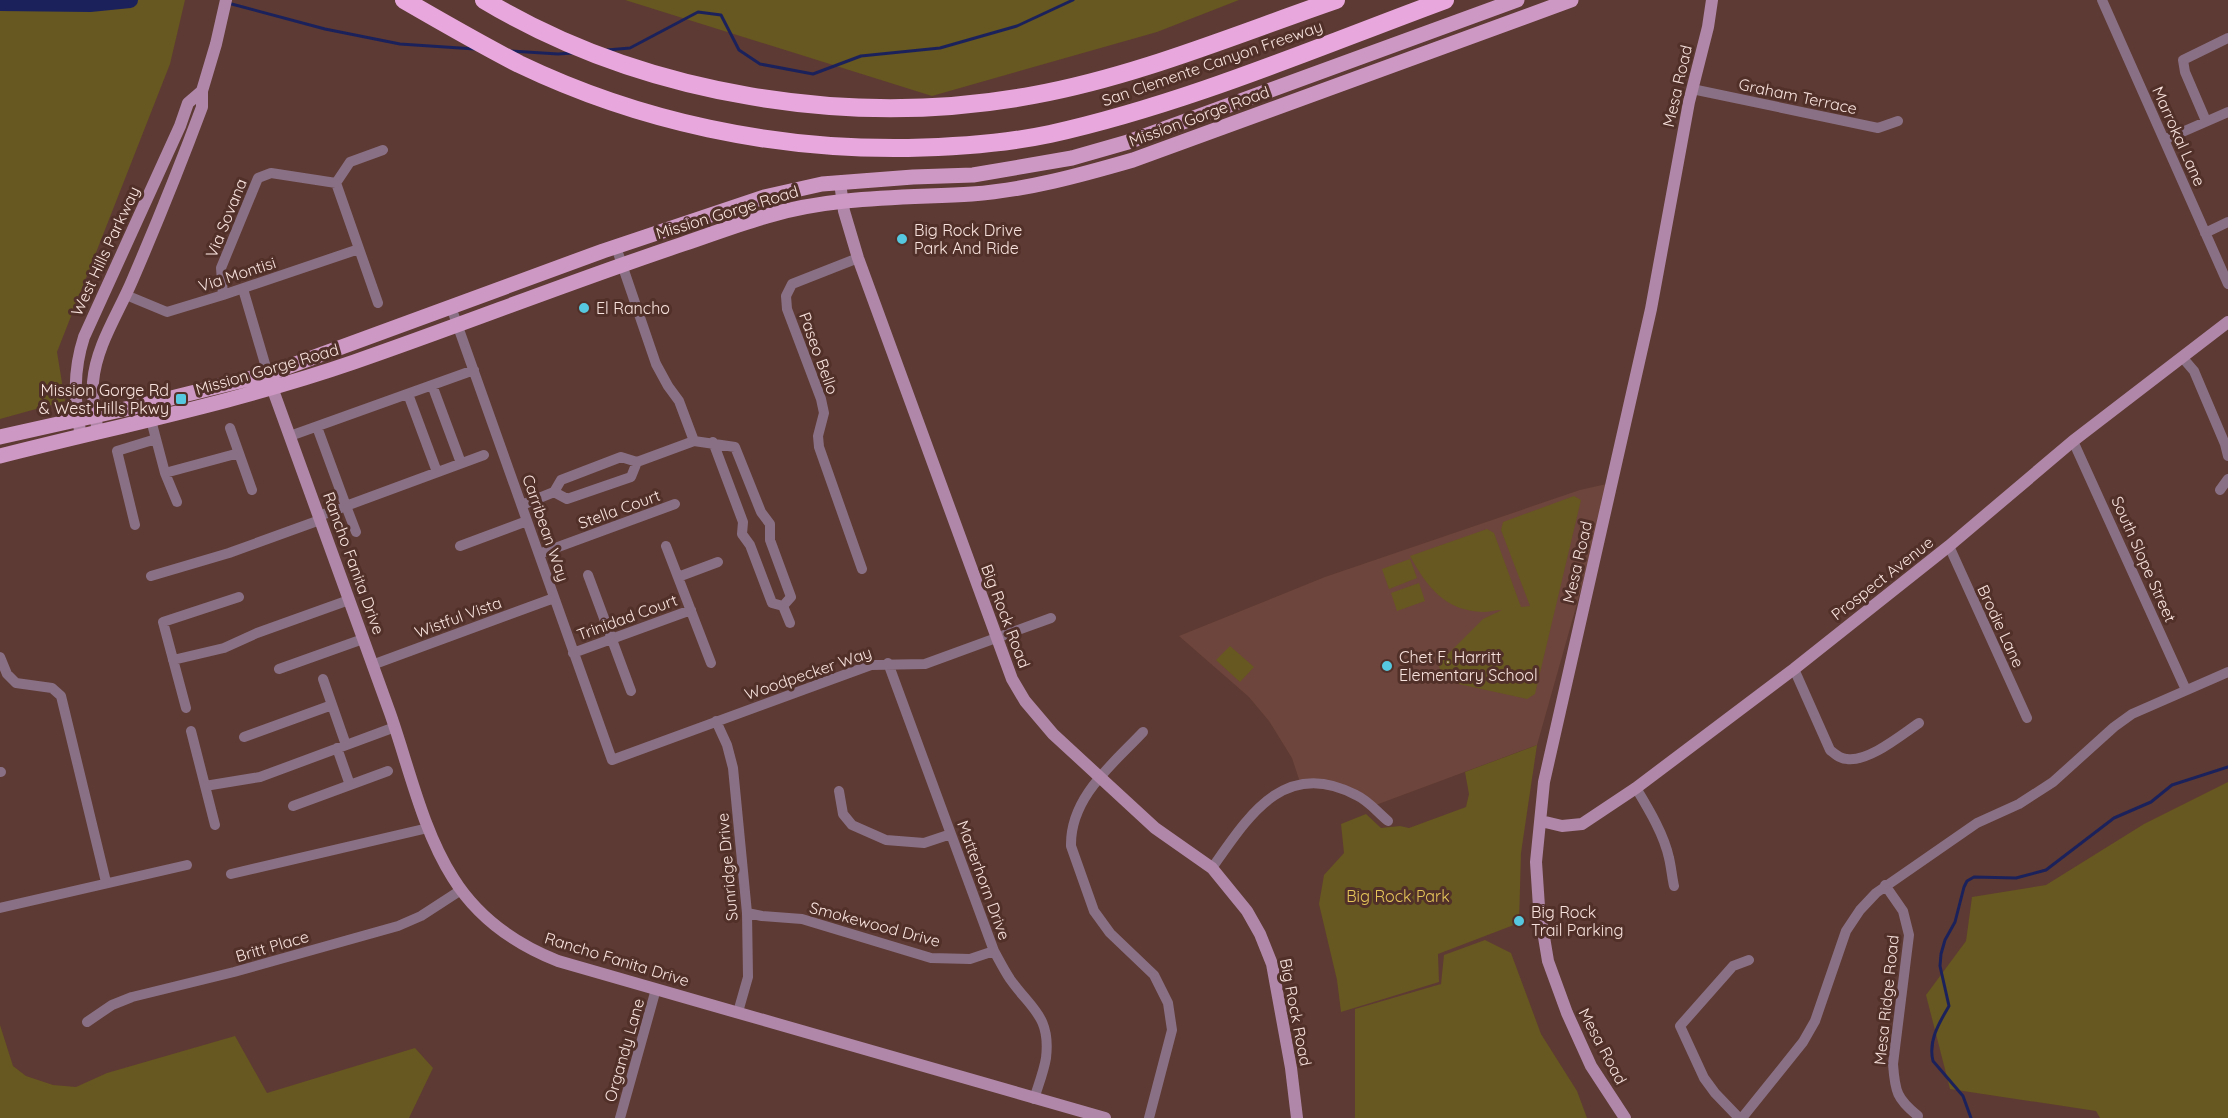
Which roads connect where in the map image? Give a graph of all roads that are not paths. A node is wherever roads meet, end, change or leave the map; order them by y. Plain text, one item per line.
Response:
1 (226, 0) edge
2 (404, 0) edge
3 (484, 0) edge
4 (1336, 0) edge
5 (1444, 0) edge
6 (1517, 0) edge
7 (1571, 0) edge
8 (1712, 0) edge
9 (2102, 0) edge
10 (2228, 38) edge
11 (1692, 90) junction
12 (202, 91) junction
13 (2228, 112) edge
14 (1898, 121) dead end
15 (2206, 122) junction
16 (2164, 140) junction
17 (383, 150) dead end
18 (336, 183) junction
19 (840, 183) junction
20 (842, 201) junction
21 (2228, 222) edge
22 (2205, 233) junction
23 (616, 247) junction
24 (359, 249) junction
25 (858, 258) junction
26 (622, 265) junction
27 (550, 271) junction
28 (2228, 284) edge
29 (243, 289) junction
30 (126, 295) junction
31 (223, 295) junction
32 (378, 303) dead end
33 (516, 303) junction
34 (451, 307) junction
35 (2228, 322) edge
36 (458, 324) junction
37 (2182, 357) junction
38 (474, 370) junction
39 (270, 380) junction
40 (432, 385) junction
41 (408, 394) junction
42 (95, 415) junction
43 (78, 419) junction
44 (151, 420) junction
45 (317, 427) junction
46 (230, 428) dead end
47 (98, 432) junction
48 (81, 436) junction
49 (290, 436) junction
50 (0, 437) edge
51 (156, 439) junction
52 (694, 441) junction
53 (2073, 441) junction
54 (716, 443) junction
55 (239, 453) junction
56 (484, 455) dead end
57 (0, 456) edge
58 (2228, 456) edge
59 (637, 462) junction
60 (461, 463) junction
61 (437, 472) junction
62 (165, 473) junction
63 (2228, 479) edge
64 (252, 490) dead end
65 (2220, 490) dead end
66 (554, 492) junction
67 (177, 502) dead end
68 (675, 504) dead end
69 (522, 505) junction
70 (346, 506) junction
71 (320, 518) junction
72 (527, 520) junction
73 (135, 525) dead end
74 (356, 532) dead end
75 (770, 536) junction
76 (750, 545) junction
77 (460, 546) dead end
78 (666, 546) dead end
79 (1948, 546) junction
80 (539, 554) junction
81 (718, 562) dead end
82 (862, 569) dead end
83 (588, 575) dead end
84 (151, 576) dead end
85 (678, 577) junction
86 (239, 597) dead end
87 (554, 597) junction
88 (349, 600) junction
89 (783, 606) junction
90 (691, 610) junction
91 (1051, 618) dead end
92 (790, 622) dead end
93 (363, 639) junction
94 (612, 639) junction
95 (996, 639) junction
96 (573, 653) junction
97 (0, 657) edge
98 (173, 660) junction
99 (711, 663) dead end
100 (888, 663) junction
101 (372, 664) junction
102 (279, 669) dead end
103 (1794, 669) junction
104 (2228, 672) edge
105 (323, 680) dead end
106 (2186, 690) junction
107 (631, 691) dead end
108 (332, 705) junction
109 (186, 708) dead end
110 (2027, 718) dead end
111 (716, 721) junction
112 (1919, 723) dead end
113 (395, 727) junction
114 (191, 731) dead end
115 (1143, 732) dead end
116 (244, 737) dead end
117 (342, 747) junction
118 (612, 760) joint
119 (388, 771) dead end
120 (1100, 778) junction
121 (350, 785) junction
122 (205, 786) junction
123 (1636, 788) junction
124 (839, 791) dead end
125 (293, 806) dead end
126 (1388, 821) dead end
127 (1541, 821) junction
128 (215, 825) dead end
129 (429, 828) junction
130 (951, 834) junction
131 (187, 865) dead end
132 (1212, 868) junction
133 (231, 874) dead end
134 (106, 882) junction
135 (1885, 885) junction
136 (1674, 886) dead end
137 (461, 890) junction
138 (0, 908) edge
139 (747, 913) junction
140 (994, 951) junction
141 (1749, 960) dead end
142 (656, 989) junction
143 (738, 1012) junction
144 (87, 1022) dead end
145 (1034, 1099) junction
146 (1918, 1116) dead end
147 (620, 1118) edge
148 (1105, 1118) edge
149 (1149, 1118) edge
150 (1297, 1118) edge
151 (1625, 1118) edge
152 (1741, 1118) edge

1 - 12 street, West Hills Parkway
2 - 5 highway, San Clemente Canyon Freeway
3 - 4 highway, San Clemente Canyon Freeway
6 - 19 main road, Mission Gorge Road
7 - 20 main road, Mission Gorge Road
8 - 11 street, Mesa Road
9 - 16 street, Marrokal Lane
10 - 15 street
11 - 14 street, Graham Terrace
11 - 127 street, Mesa Road
12 - 30 street, West Hills Parkway
12 - 43 street, West Hills Parkway
13 - 15 street
15 - 16 street
16 - 22 street, Marrokal Lane
17 - 18 street
18 - 24 street
18 - 31 street, Via Sovana
19 - 20 street, Big Rock Road
19 - 23 main road, Mission Gorge Road
20 - 25 street, Big Rock Road
20 - 26 main road, Mission Gorge Road
21 - 22 street
22 - 28 street, Marrokal Lane
23 - 26 street
23 - 27 main road, Mission Gorge Road
24 - 29 street, Via Montisi
24 - 32 street
25 - 82 street, Paseo Bello
25 - 95 street, Big Rock Road
26 - 33 main road, Mission Gorge Road
26 - 52 street
27 - 33 main road
27 - 34 main road, Mission Gorge Road
29 - 31 street, Via Montisi
29 - 39 street
30 - 31 street, Via Montisi
30 - 42 street, West Hills Parkway
33 - 36 main road, Mission Gorge Road
34 - 36 street, Carribean Way
34 - 39 main road, Mission Gorge Road
35 - 37 street, Prospect Avenue
36 - 38 street, Carribean Way
36 - 39 main road, Mission Gorge Road
37 - 53 street, Prospect Avenue
37 - 58 street
38 - 40 street
38 - 69 street, Carribean Way
39 - 42 main road, Mission Gorge Road
39 - 44 main road, Mission Gorge Road
39 - 49 street, Rancho Fanita Drive
40 - 41 street
40 - 60 street
41 - 45 street
41 - 61 street
42 - 43 main road, Mission Gorge Road
42 - 47 street, West Hills Parkway
43 - 48 street, West Hills Parkway
43 - 50 main road, Mission Gorge Road
44 - 47 main road, Mission Gorge Road
44 - 51 street
45 - 49 street
45 - 70 street
46 - 55 street
47 - 48 main road, Mission Gorge Road
48 - 57 main road, Mission Gorge Road
49 - 71 street, Rancho Fanita Drive
51 - 62 street
51 - 73 street
52 - 54 street
52 - 59 street
53 - 79 street, Prospect Avenue
53 - 106 street, South Slope Street
54 - 75 street
54 - 76 street
55 - 62 street
55 - 64 street
56 - 60 street
59 - 66 street
59 - 66 street
60 - 61 street
61 - 70 street
62 - 67 street
63 - 65 street
66 - 69 street
68 - 80 street, Stella Court
69 - 72 street, Carribean Way
70 - 71 street
70 - 74 street
71 - 84 street
71 - 88 street, Rancho Fanita Drive
72 - 77 street
72 - 80 street, Carribean Way
75 - 76 street
75 - 89 street
76 - 89 street
78 - 85 street
79 - 103 street, Prospect Avenue
79 - 110 street, Brodie Lane
80 - 87 street, Carribean Way
81 - 85 street
83 - 94 street
85 - 90 street
86 - 98 street
87 - 96 street, Carribean Way
87 - 101 street, Wistful Vista
88 - 93 street, Rancho Fanita Drive
88 - 98 street
89 - 92 street
90 - 94 street, Trinidad Court
90 - 99 street
91 - 95 street, Woodpecker Way
93 - 101 street, Rancho Fanita Drive
93 - 102 street
94 - 96 street, Trinidad Court
94 - 107 street
95 - 100 street, Woodpecker Way
95 - 120 street, Big Rock Road
96 - 118 street, Carribean Way
97 - 134 street
98 - 109 street
100 - 111 street, Woodpecker Way
100 - 130 street, Matterhorn Drive
101 - 113 street, Rancho Fanita Drive
103 - 112 street
103 - 123 street, Prospect Avenue
104 - 106 street
105 - 108 street
106 - 135 street
108 - 116 street
108 - 117 street
111 - 118 street, Woodpecker Way
111 - 139 street, Sunridge Drive
113 - 117 street
113 - 129 street, Rancho Fanita Drive
114 - 122 street
115 - 120 street
117 - 121 street
117 - 122 street
119 - 121 street
120 - 132 street, Big Rock Road
120 - 149 street
121 - 125 street
122 - 128 street
123 - 127 street, Prospect Avenue
123 - 136 street
124 - 130 street
126 - 132 street
127 - 151 street, Mesa Road
129 - 133 street
129 - 137 street, Rancho Fanita Drive
130 - 140 street, Matterhorn Drive
131 - 134 street
132 - 150 street, Big Rock Road
134 - 138 street
135 - 146 street, Mesa Ridge Road
135 - 152 street
137 - 142 street, Rancho Fanita Drive
137 - 144 street, Britt Place
139 - 140 street, Smokewood Drive
139 - 143 street, Sunridge Drive
140 - 145 street, Matterhorn Drive
141 - 152 street
142 - 143 street, Rancho Fanita Drive
142 - 147 street, Organdy Lane
143 - 145 street, Rancho Fanita Drive
145 - 148 street, Rancho Fanita Drive

